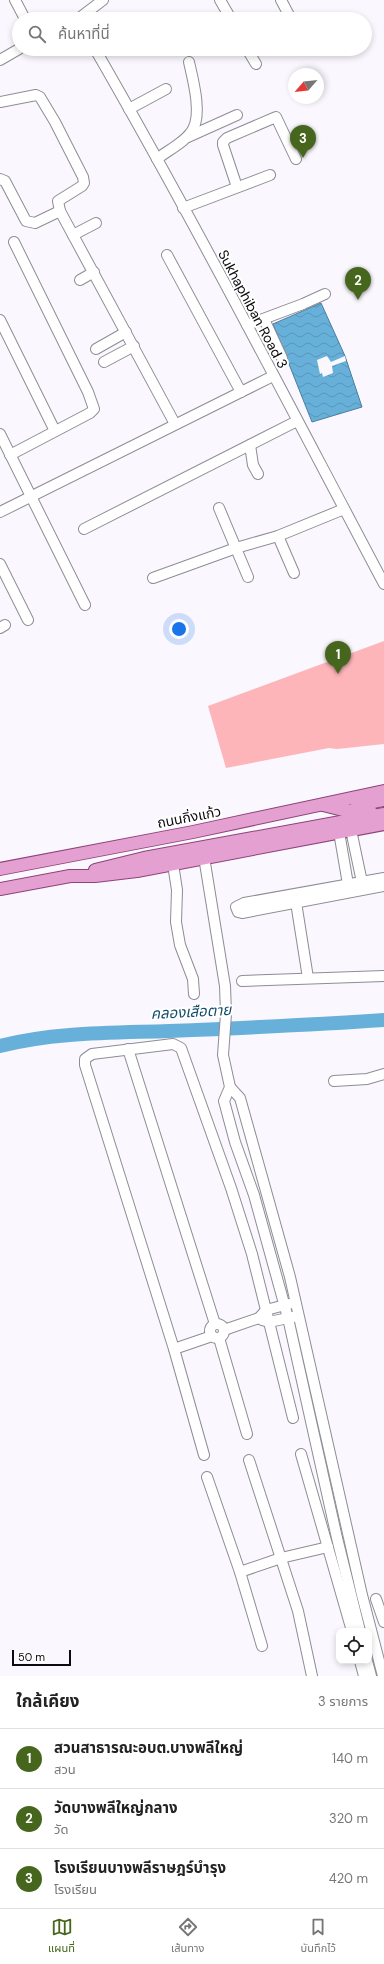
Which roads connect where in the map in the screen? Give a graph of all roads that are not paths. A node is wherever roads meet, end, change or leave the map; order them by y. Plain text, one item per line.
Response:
1 (15, 0) edge
2 (102, 0) edge
3 (220, 0) edge
4 (281, 0) edge
5 (21, 12) edge
6 (87, 12) edge
7 (227, 12) edge
8 (287, 12) edge
9 (12, 53) edge
10 (99, 56) edge
11 (251, 56) edge
12 (0, 60) edge
13 (188, 62) dead end
14 (256, 64) dead end
15 (166, 89) dead end
16 (0, 102) edge
17 (130, 109) junction
18 (237, 115) dead end
19 (184, 139) junction
20 (157, 159) junction
21 (296, 159) dead end
22 (270, 175) dead end
23 (0, 179) edge
24 (237, 187) junction
25 (183, 208) junction
26 (60, 211) junction
27 (96, 223) dead end
28 (73, 235) junction
29 (14, 242) dead end
30 (167, 255) dead end
31 (94, 272) junction
32 (80, 280) dead end
33 (325, 294) dead end
34 (264, 319) junction
35 (0, 320) edge
36 (247, 325) junction
37 (126, 332) junction
38 (134, 346) junction
39 (96, 349) dead end
40 (282, 358) dead end
41 (104, 362) dead end
42 (273, 376) junction
43 (241, 392) junction
44 (297, 421) junction
45 (175, 424) junction
46 (56, 431) junction
47 (0, 434) edge
48 (250, 445) junction
49 (3, 447) edge
50 (10, 455) junction
51 (258, 474) dead end
52 (30, 497) junction
53 (219, 508) dead end
54 (344, 509) junction
55 (0, 512) edge
56 (84, 529) dead end
57 (278, 536) junction
58 (236, 548) junction
59 (0, 564) edge
60 (294, 573) dead end
61 (248, 577) dead end
62 (153, 578) dead end
63 (384, 584) edge
64 (84, 605) dead end
65 (28, 620) dead end
66 (384, 791) edge
67 (384, 800) edge
68 (320, 804) junction
69 (384, 807) edge
70 (338, 808) junction
71 (384, 814) edge
72 (384, 824) edge
73 (351, 830) junction
74 (339, 832) junction
75 (204, 857) junction
76 (173, 864) junction
77 (357, 866) junction
78 (346, 867) junction
79 (0, 869) edge
80 (78, 875) junction
81 (384, 878) edge
82 (362, 886) junction
83 (384, 886) edge
84 (349, 888) junction
85 (0, 889) edge
86 (296, 898) junction
87 (384, 976) edge
88 (308, 978) junction
89 (242, 981) dead end
90 (194, 994) dead end
91 (128, 1049) junction
92 (384, 1074) edge
93 (334, 1082) dead end
94 (230, 1087) junction
95 (254, 1148) junction
96 (239, 1151) junction
97 (295, 1303) junction
98 (284, 1305) junction
99 (266, 1310) junction
100 (293, 1317) junction
101 (259, 1318) junction
102 (269, 1322) junction
103 (218, 1335) junction
104 (174, 1348) junction
105 (293, 1418) dead end
106 (247, 1434) dead end
107 (301, 1454) dead end
108 (204, 1455) dead end
109 (249, 1460) dead end
110 (207, 1477) dead end
111 (348, 1536) junction
112 (337, 1538) junction
113 (328, 1547) junction
114 (281, 1558) junction
115 (240, 1572) junction
116 (376, 1599) dead end
117 (384, 1622) edge
118 (351, 1628) edge
119 (359, 1628) edge
120 (262, 1646) dead end
121 (361, 1664) edge
122 (368, 1664) edge
123 (312, 1676) edge
124 (364, 1676) edge
125 (371, 1676) edge
126 (383, 1676) edge

1 - 5 street
2 - 6 street
3 - 7 street
4 - 8 street
9 - 12 street
10 - 17 street, Sukhaphiban Road 3
11 - 14 street
13 - 19 street
15 - 17 street
16 - 26 street
17 - 20 street, Sukhaphiban Road 3
18 - 19 street
19 - 20 street
20 - 25 street, Sukhaphiban Road 3
21 - 24 street
22 - 24 street
23 - 26 street
24 - 25 street
25 - 36 street, Sukhaphiban Road 3
26 - 28 street
27 - 28 street
28 - 31 street
29 - 46 street
30 - 43 street
31 - 32 street
31 - 37 street
33 - 34 street
34 - 36 street
34 - 40 street
35 - 46 street
36 - 42 street, Sukhaphiban Road 3
37 - 38 street
37 - 39 street
38 - 41 street
38 - 45 street
42 - 43 street
42 - 44 street, Sukhaphiban Road 3
43 - 45 street
44 - 48 street
44 - 54 street, Sukhaphiban Road 3
45 - 52 street
46 - 50 street
47 - 49 street
48 - 51 street
48 - 56 street
49 - 50 street
50 - 52 street
52 - 55 street
52 - 64 street
53 - 58 street
54 - 57 street
54 - 63 street, Sukhaphiban Road 3
57 - 58 street
57 - 60 street
58 - 61 street
58 - 62 street
59 - 65 street
66 - 68 main road, ถนนกิ่งแก้ว
67 - 70 main road
68 - 70 main road
68 - 79 main road, ถนนกิ่งแก้ว
69 - 70 main road
71 - 80 main road
72 - 73 main road
73 - 74 main road
73 - 77 street
74 - 75 main road
74 - 78 street
75 - 76 main road
75 - 94 street
76 - 80 main road
76 - 90 street
77 - 78 street
77 - 82 street
78 - 84 street
80 - 85 main road
81 - 82 street
82 - 83 street
82 - 84 street
84 - 86 street
86 - 86 street
86 - 88 street
87 - 88 street
88 - 89 street
91 - 99 street
91 - 103 street
91 - 104 street
92 - 93 street
94 - 95 street
94 - 96 street
95 - 96 street
95 - 97 street
96 - 98 street
97 - 98 street
97 - 100 street
98 - 99 street
98 - 100 street
99 - 101 street
99 - 102 street
100 - 102 street
100 - 111 street
100 - 112 street
101 - 102 street
101 - 103 street
102 - 105 street
103 - 104 street
103 - 106 street
104 - 108 street
107 - 113 street
109 - 114 street
110 - 115 street
111 - 112 street
111 - 126 street
112 - 119 street
113 - 114 street
113 - 118 street
114 - 115 street
114 - 123 street
115 - 120 street
116 - 117 street
121 - 124 street
122 - 125 street

